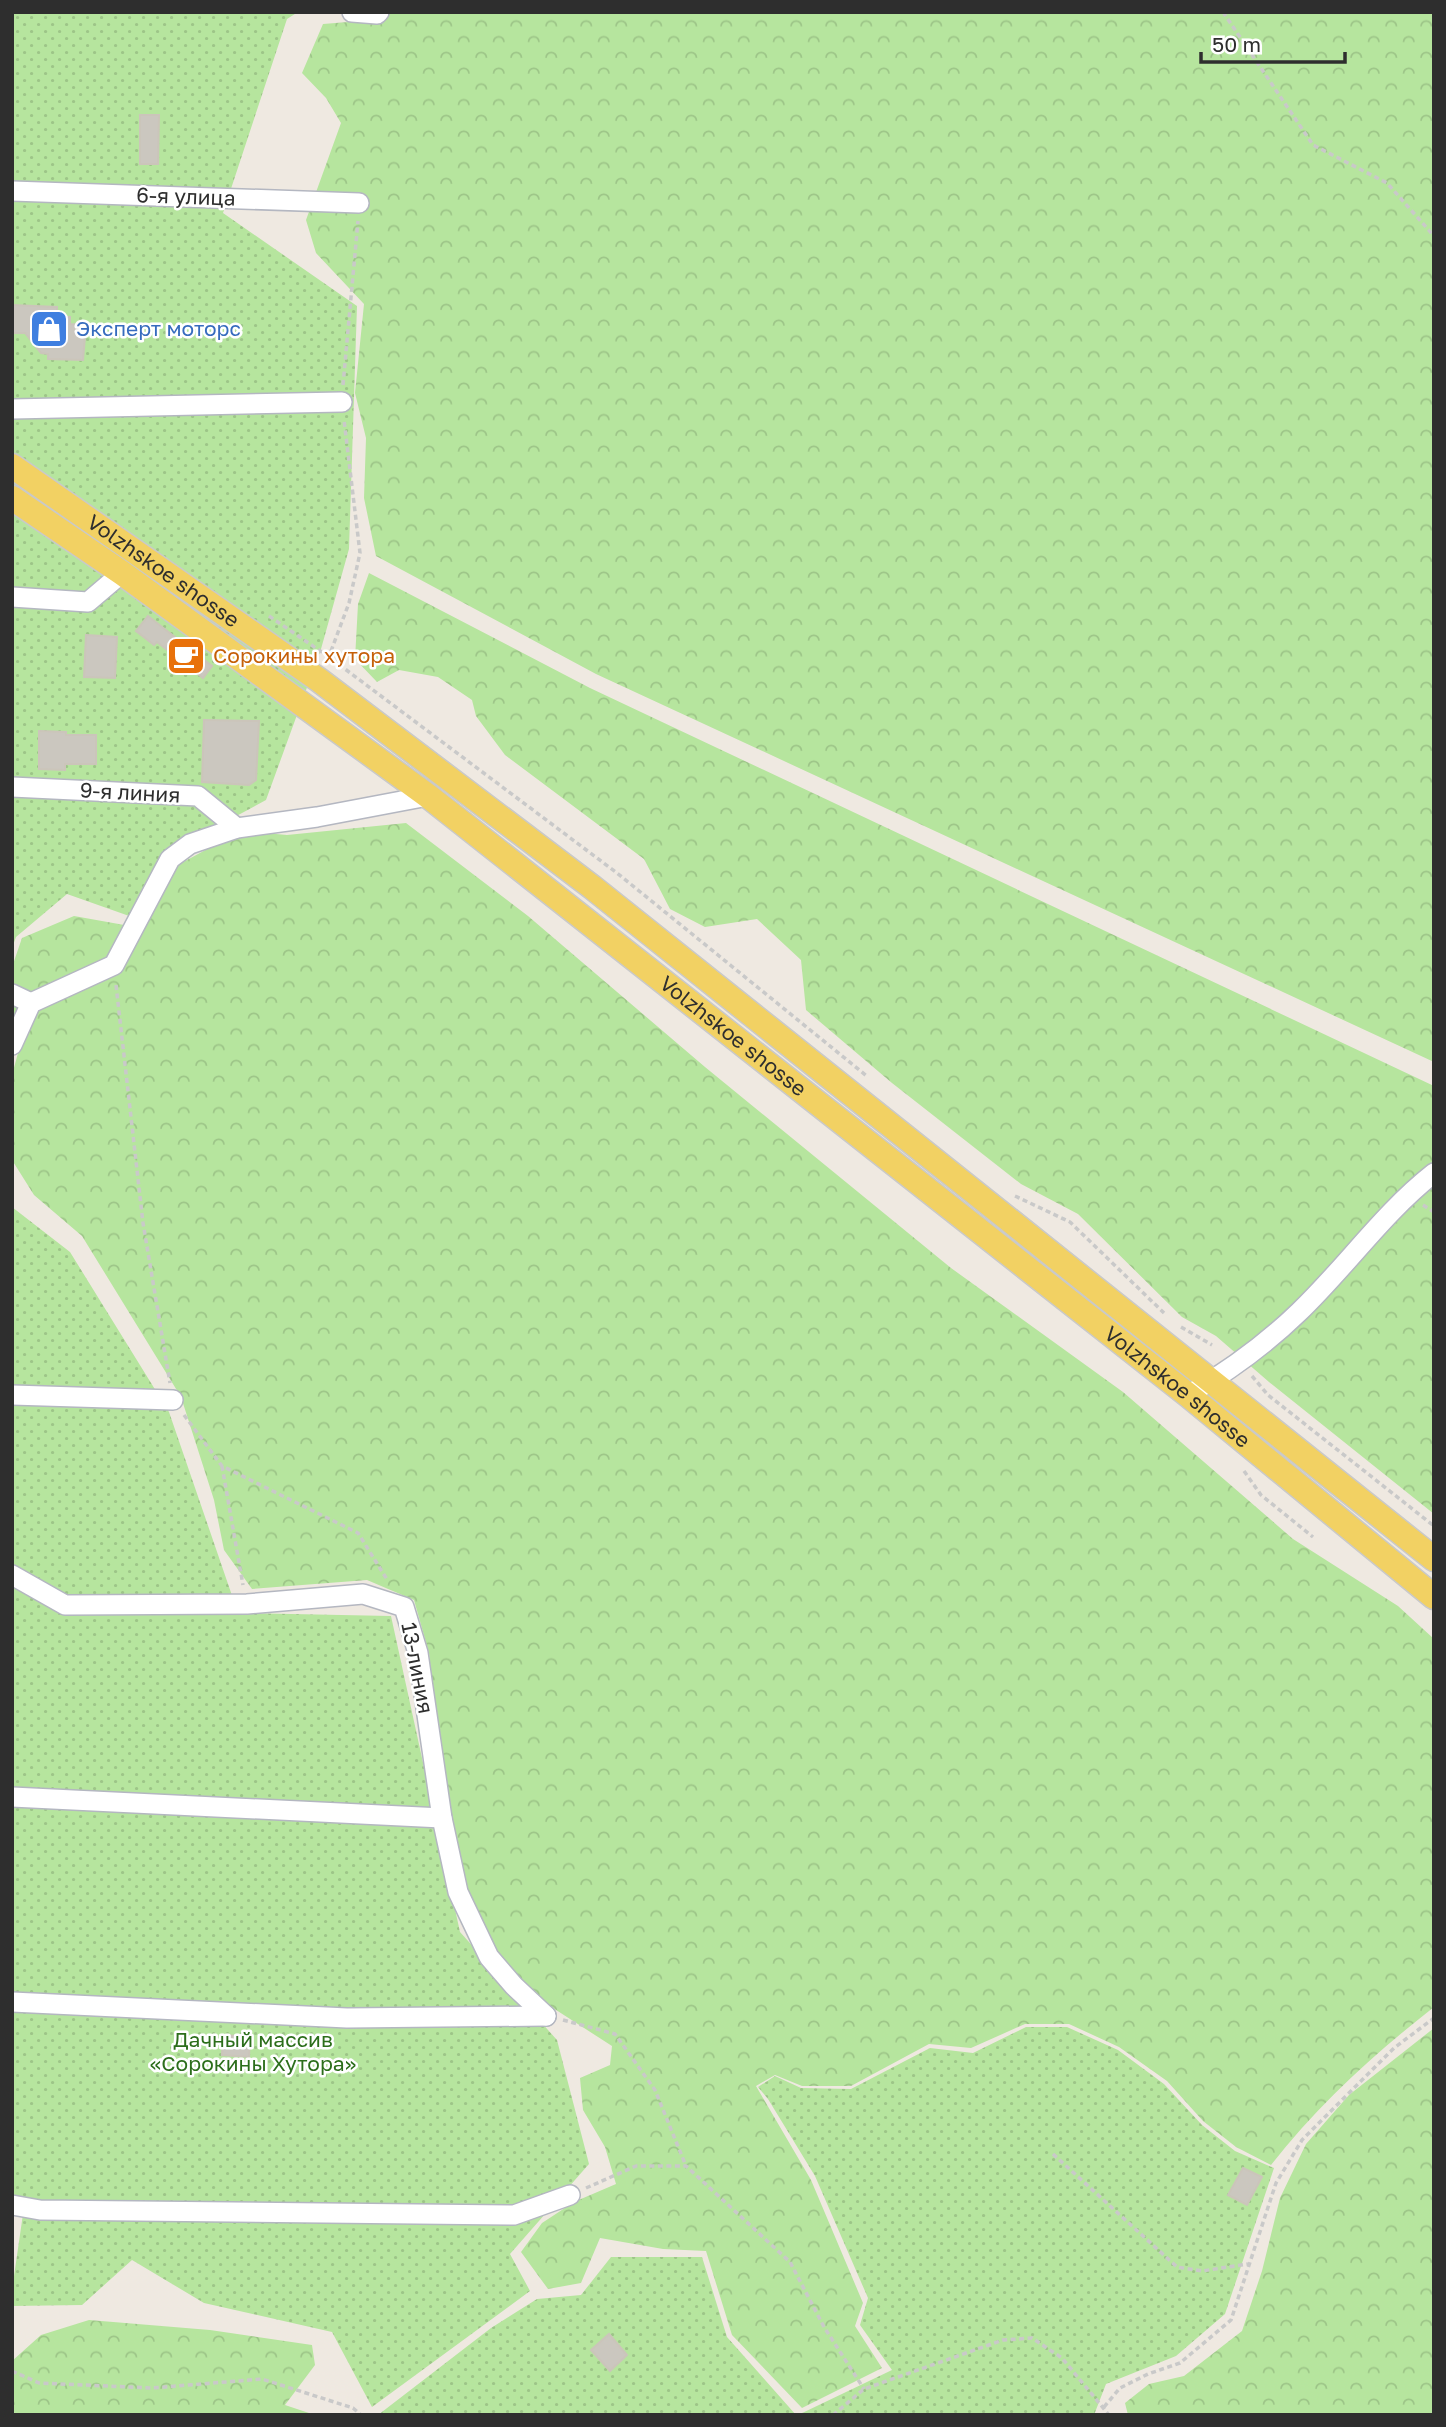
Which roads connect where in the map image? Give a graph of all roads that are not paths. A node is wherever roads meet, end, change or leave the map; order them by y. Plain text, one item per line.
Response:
1 (352, 12) edge
2 (379, 12) edge
3 (12, 191) edge
4 (359, 203) road end
5 (342, 402) road end
6 (12, 409) edge
7 (12, 466) edge
8 (12, 498) edge
9 (122, 573) junction
10 (12, 597) edge
11 (12, 787) edge
12 (428, 796) junction
13 (237, 828) junction
14 (12, 994) edge
15 (31, 1003) junction
16 (12, 1045) edge
17 (1434, 1173) edge
18 (1211, 1382) junction
19 (12, 1395) edge
20 (1188, 1395) junction
21 (173, 1400) road end
22 (1434, 1559) edge
23 (12, 1575) edge
24 (1434, 1597) edge
25 (12, 1797) edge
26 (442, 1818) junction
27 (12, 2002) edge
28 (570, 2195) road end
29 (12, 2205) edge

1 - 2 street
3 - 4 street, 6-я улица
5 - 6 street
7 - 18 main road, Volzhskoe shosse
8 - 9 main road, Volzhskoe shosse
9 - 10 street
9 - 12 main road, Volzhskoe shosse
11 - 13 street, 9-я линия
12 - 13 street
12 - 20 main road, Volzhskoe shosse
13 - 15 street
14 - 15 street
15 - 16 street
17 - 18 street
18 - 20 street
18 - 22 main road, Volzhskoe shosse
19 - 21 street
20 - 24 main road, Volzhskoe shosse
23 - 26 street, 13-линия
25 - 26 street
26 - 27 street, 13-линия
28 - 29 street

